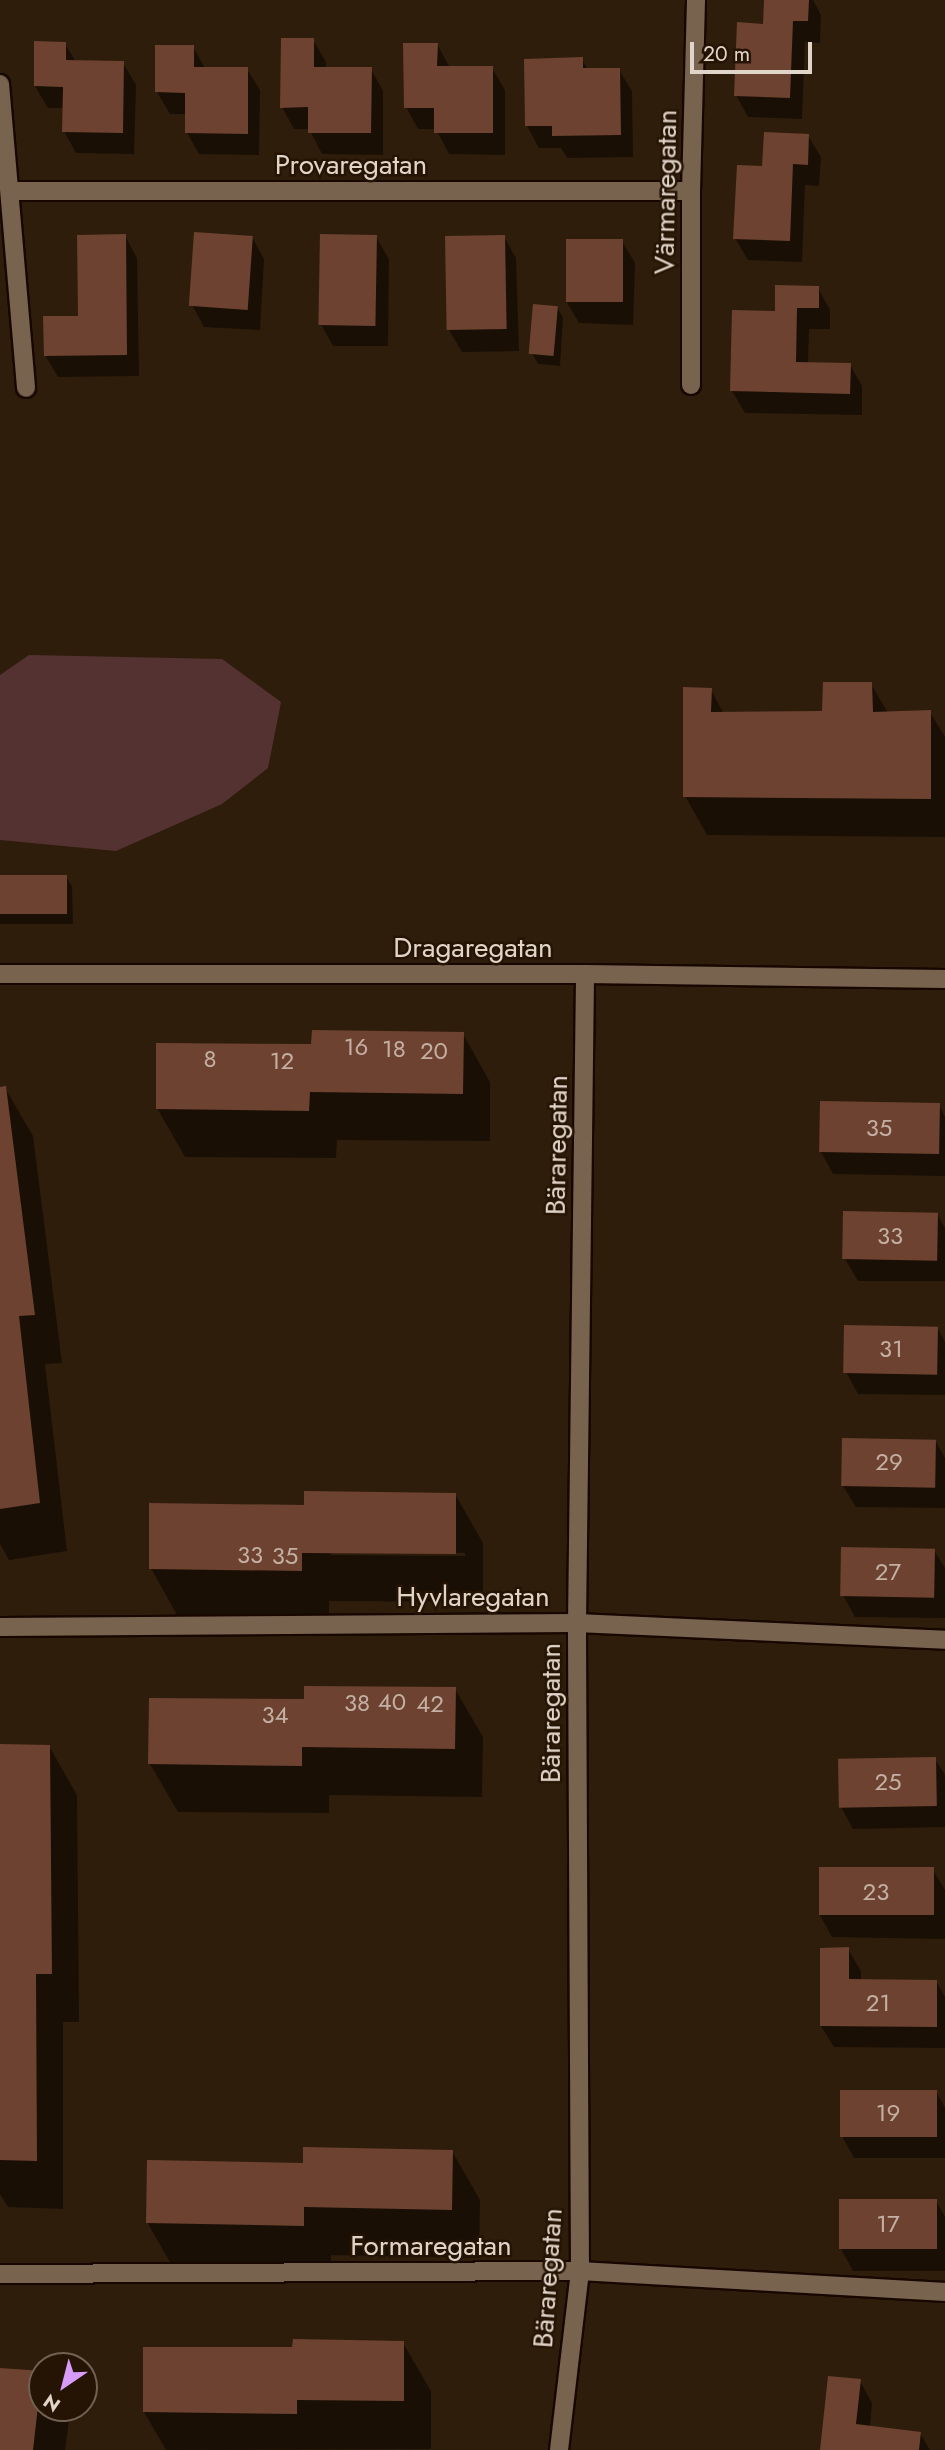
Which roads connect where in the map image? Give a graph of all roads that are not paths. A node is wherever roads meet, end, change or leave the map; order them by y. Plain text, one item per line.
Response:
1 (696, 0) edge
2 (0, 84) edge
3 (11, 191) junction
4 (691, 191) junction
5 (691, 386) dead end
6 (26, 388) dead end
7 (0, 974) edge
8 (585, 974) junction
9 (945, 979) edge
10 (577, 1623) junction
11 (0, 1627) edge
12 (945, 1640) edge
13 (580, 2271) junction
14 (0, 2274) edge
15 (945, 2292) edge
16 (558, 2450) edge

1 - 4 street, Värmaregatan
2 - 3 street
3 - 4 street, Provaregatan
3 - 6 street
4 - 5 street, Värmaregatan
7 - 8 street, Dragaregatan
8 - 9 street, Dragaregatan
8 - 10 street, Bäraregatan
10 - 11 street, Hyvlaregatan
10 - 12 street, Hyvlaregatan
10 - 13 street, Bäraregatan
13 - 14 street, Formaregatan
13 - 15 street, Formaregatan
13 - 16 street, Bäraregatan

